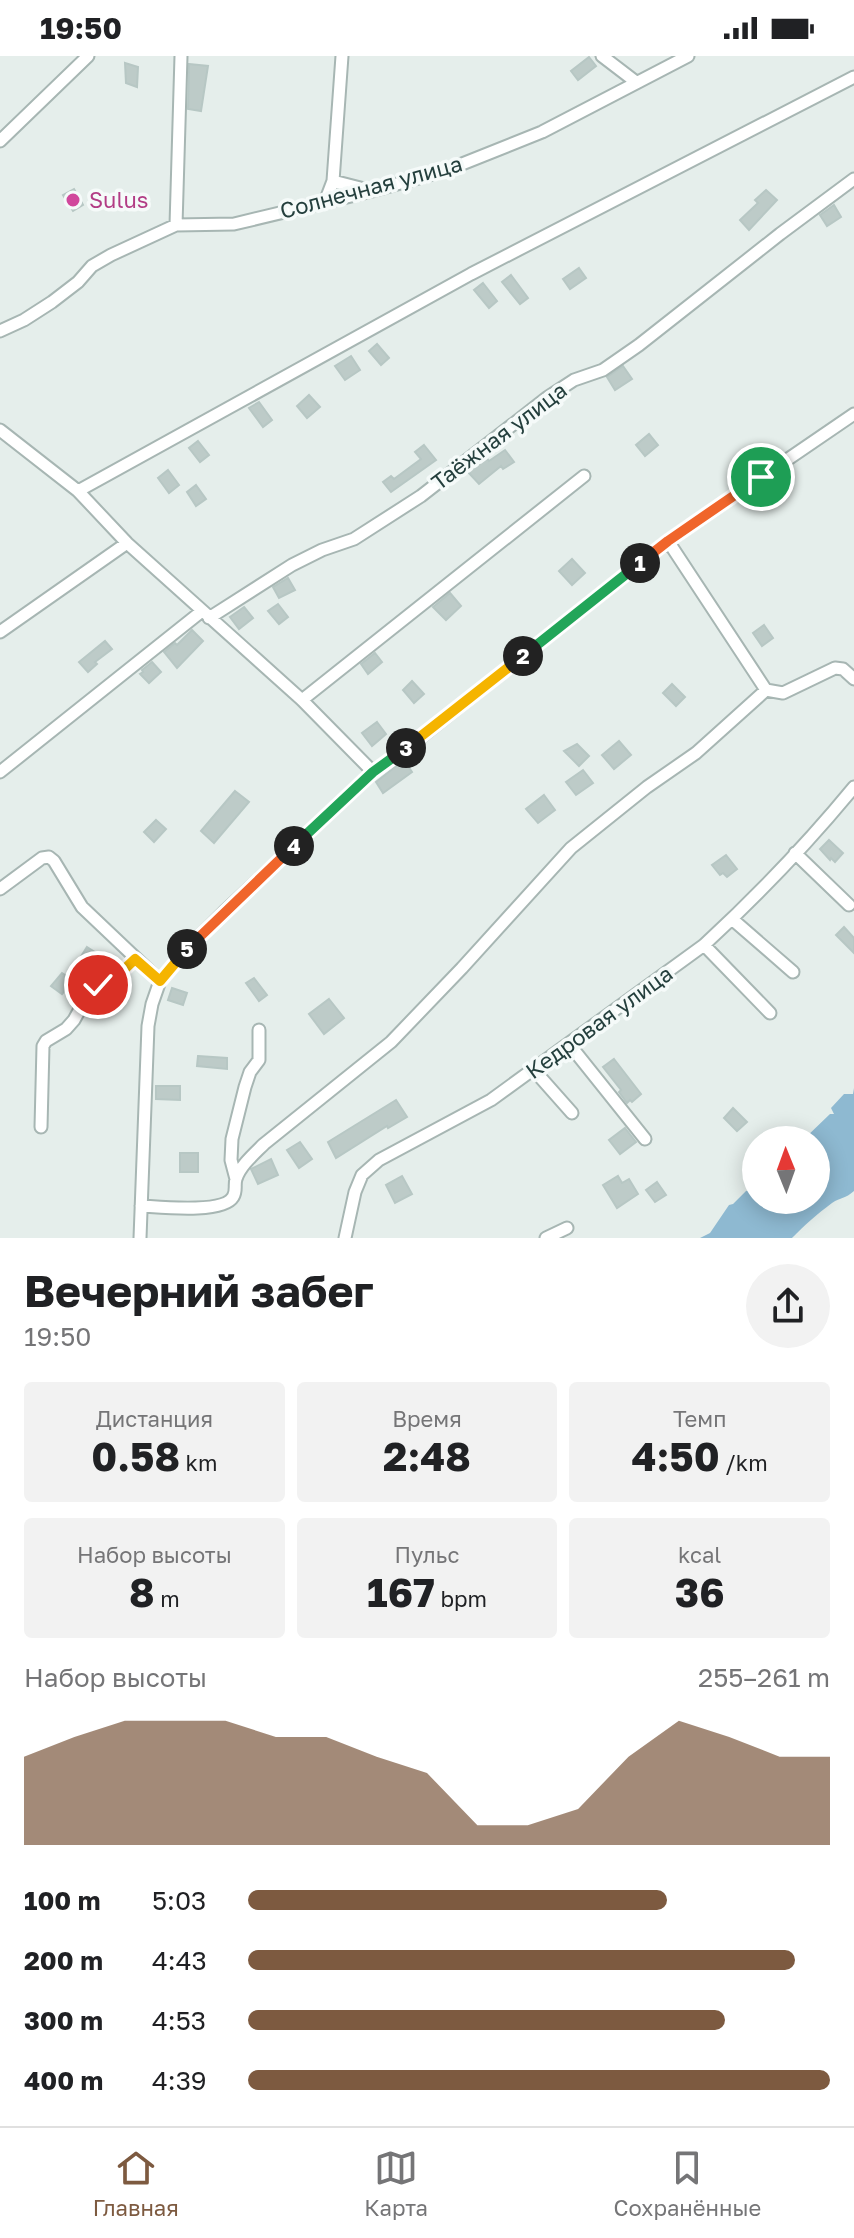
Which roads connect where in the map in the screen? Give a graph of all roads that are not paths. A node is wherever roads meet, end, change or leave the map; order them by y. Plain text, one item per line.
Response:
1 (88, 56) edge
2 (181, 56) edge
3 (342, 56) edge
4 (602, 56) edge
5 (688, 56) edge
6 (854, 77) edge
7 (636, 82) junction
8 (0, 141) edge
9 (854, 179) edge
10 (333, 181) junction
11 (372, 191) junction
12 (325, 202) junction
13 (176, 225) junction
14 (0, 331) edge
15 (854, 414) edge
16 (0, 430) edge
17 (584, 476) dead end
18 (78, 491) junction
19 (668, 541) junction
20 (127, 543) junction
21 (205, 614) junction
22 (0, 632) edge
23 (854, 679) edge
24 (766, 690) junction
25 (302, 700) junction
26 (0, 772) edge
27 (373, 772) junction
28 (854, 787) edge
29 (795, 853) junction
30 (0, 889) edge
31 (849, 905) dead end
32 (732, 919) junction
33 (704, 945) junction
34 (135, 959) junction
35 (793, 972) dead end
36 (160, 981) junction
37 (770, 1013) dead end
38 (259, 1030) dead end
39 (569, 1044) junction
40 (533, 1069) junction
41 (572, 1113) dead end
42 (41, 1127) dead end
43 (645, 1139) dead end
44 (236, 1179) junction
45 (141, 1206) junction
46 (567, 1228) dead end
47 (140, 1238) edge
48 (345, 1238) edge
49 (546, 1238) edge

1 - 8 street
2 - 13 street
3 - 10 street
4 - 7 street
5 - 7 street, Солнечная улица
6 - 18 street
7 - 11 street, Солнечная улица
9 - 21 street, Таёжная улица
10 - 11 street
10 - 12 street
11 - 12 street, Солнечная улица
12 - 13 street, Солнечная улица
13 - 14 street
15 - 19 street
16 - 18 street
17 - 25 street
18 - 20 street
19 - 24 street
19 - 27 street
20 - 21 street
20 - 22 street
21 - 25 street
21 - 26 street, Таёжная улица
23 - 24 street
24 - 44 street
25 - 27 street
27 - 36 street
28 - 29 street, Кедровая улица
29 - 31 street
29 - 32 street, Кедровая улица
30 - 34 street
32 - 33 street, Кедровая улица
32 - 35 street
33 - 37 street
33 - 39 street, Кедровая улица
34 - 36 street
34 - 42 street
36 - 45 street
38 - 44 street
39 - 40 street, Кедровая улица
39 - 43 street
40 - 41 street
40 - 48 street, Кедровая улица
44 - 45 street
45 - 47 street
46 - 49 street

